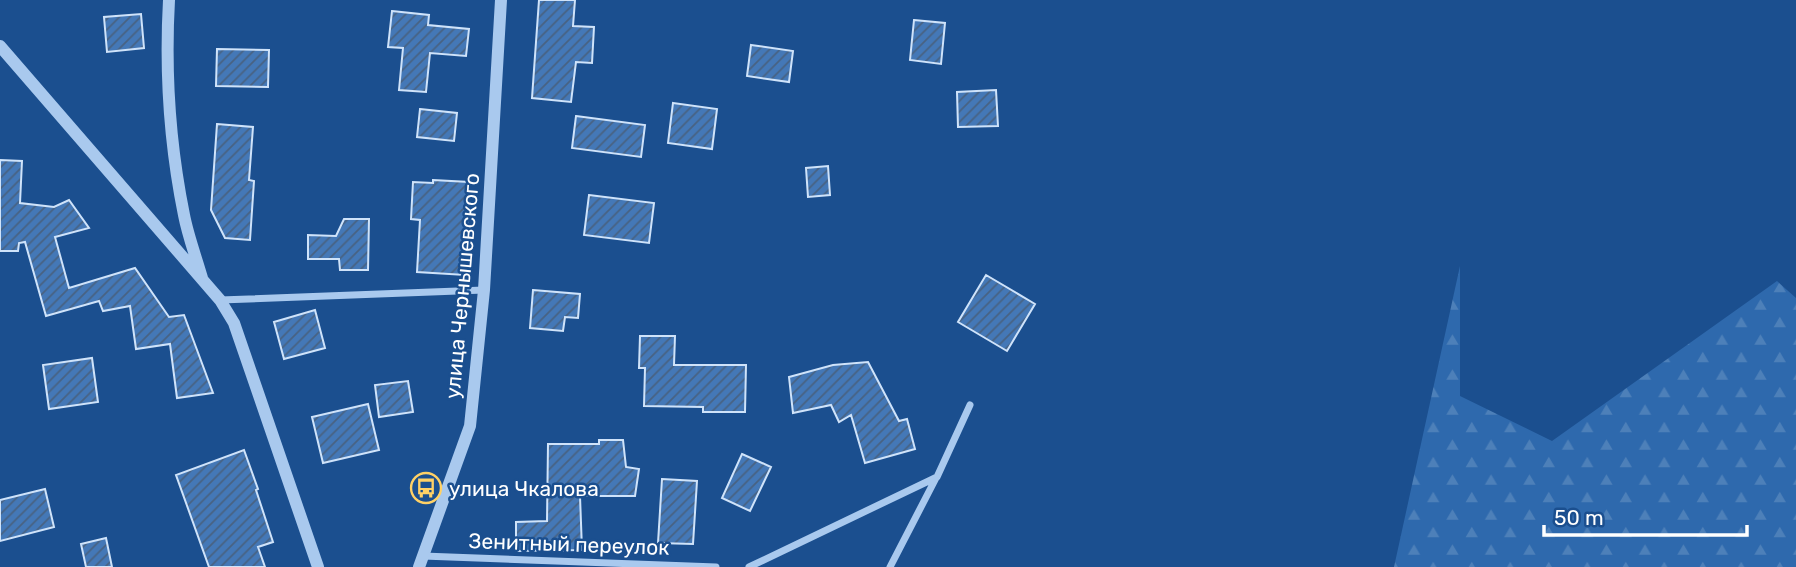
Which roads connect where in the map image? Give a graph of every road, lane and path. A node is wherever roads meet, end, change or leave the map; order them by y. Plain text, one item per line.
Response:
1 (169, 0) edge
2 (501, 0) edge
3 (0, 46) edge
4 (203, 281) junction
5 (484, 290) junction
6 (220, 300) junction
7 (970, 405) dead end
8 (937, 477) junction
9 (420, 561) edge
10 (318, 567) edge
11 (716, 567) edge
12 (750, 567) edge
13 (890, 567) edge

1 - 4 street
2 - 5 street, улица Чернышевского
3 - 4 street
4 - 6 street
5 - 6 street
5 - 9 street, улица Чернышевского
6 - 10 street
7 - 8 street
8 - 12 street
8 - 13 street
9 - 11 street, Зенитный переулок

